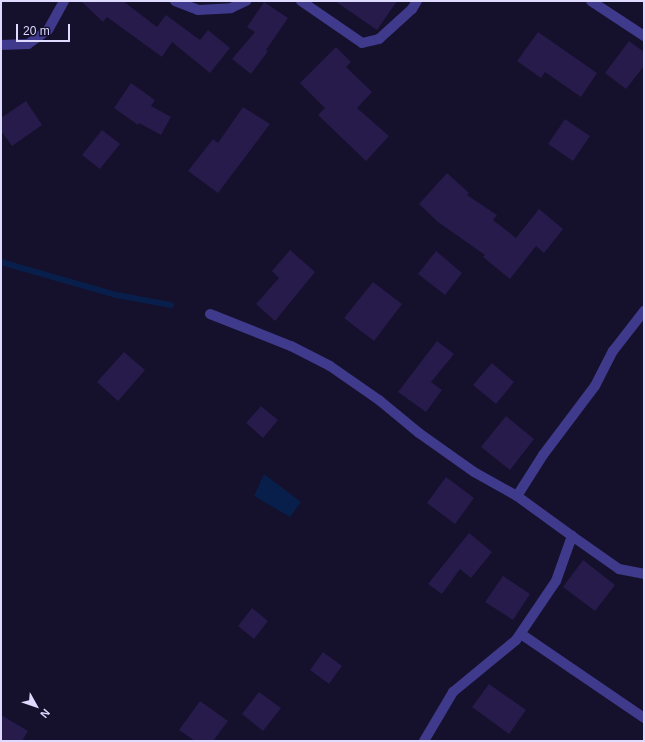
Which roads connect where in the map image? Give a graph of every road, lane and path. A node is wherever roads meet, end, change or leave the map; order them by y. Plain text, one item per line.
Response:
1 (64, 1) edge
2 (175, 1) edge
3 (246, 1) edge
4 (301, 1) edge
5 (417, 1) edge
6 (591, 1) edge
7 (644, 36) edge
8 (1, 45) edge
9 (644, 311) edge
10 (210, 314) dead end
11 (517, 496) junction
12 (572, 536) junction
13 (644, 574) edge
14 (521, 634) junction
15 (644, 718) edge
16 (424, 741) edge

1 - 8 street
2 - 3 street
4 - 5 street
6 - 7 street
9 - 11 street
10 - 11 street
11 - 12 street
12 - 13 street
12 - 14 street
14 - 15 street
14 - 16 street

